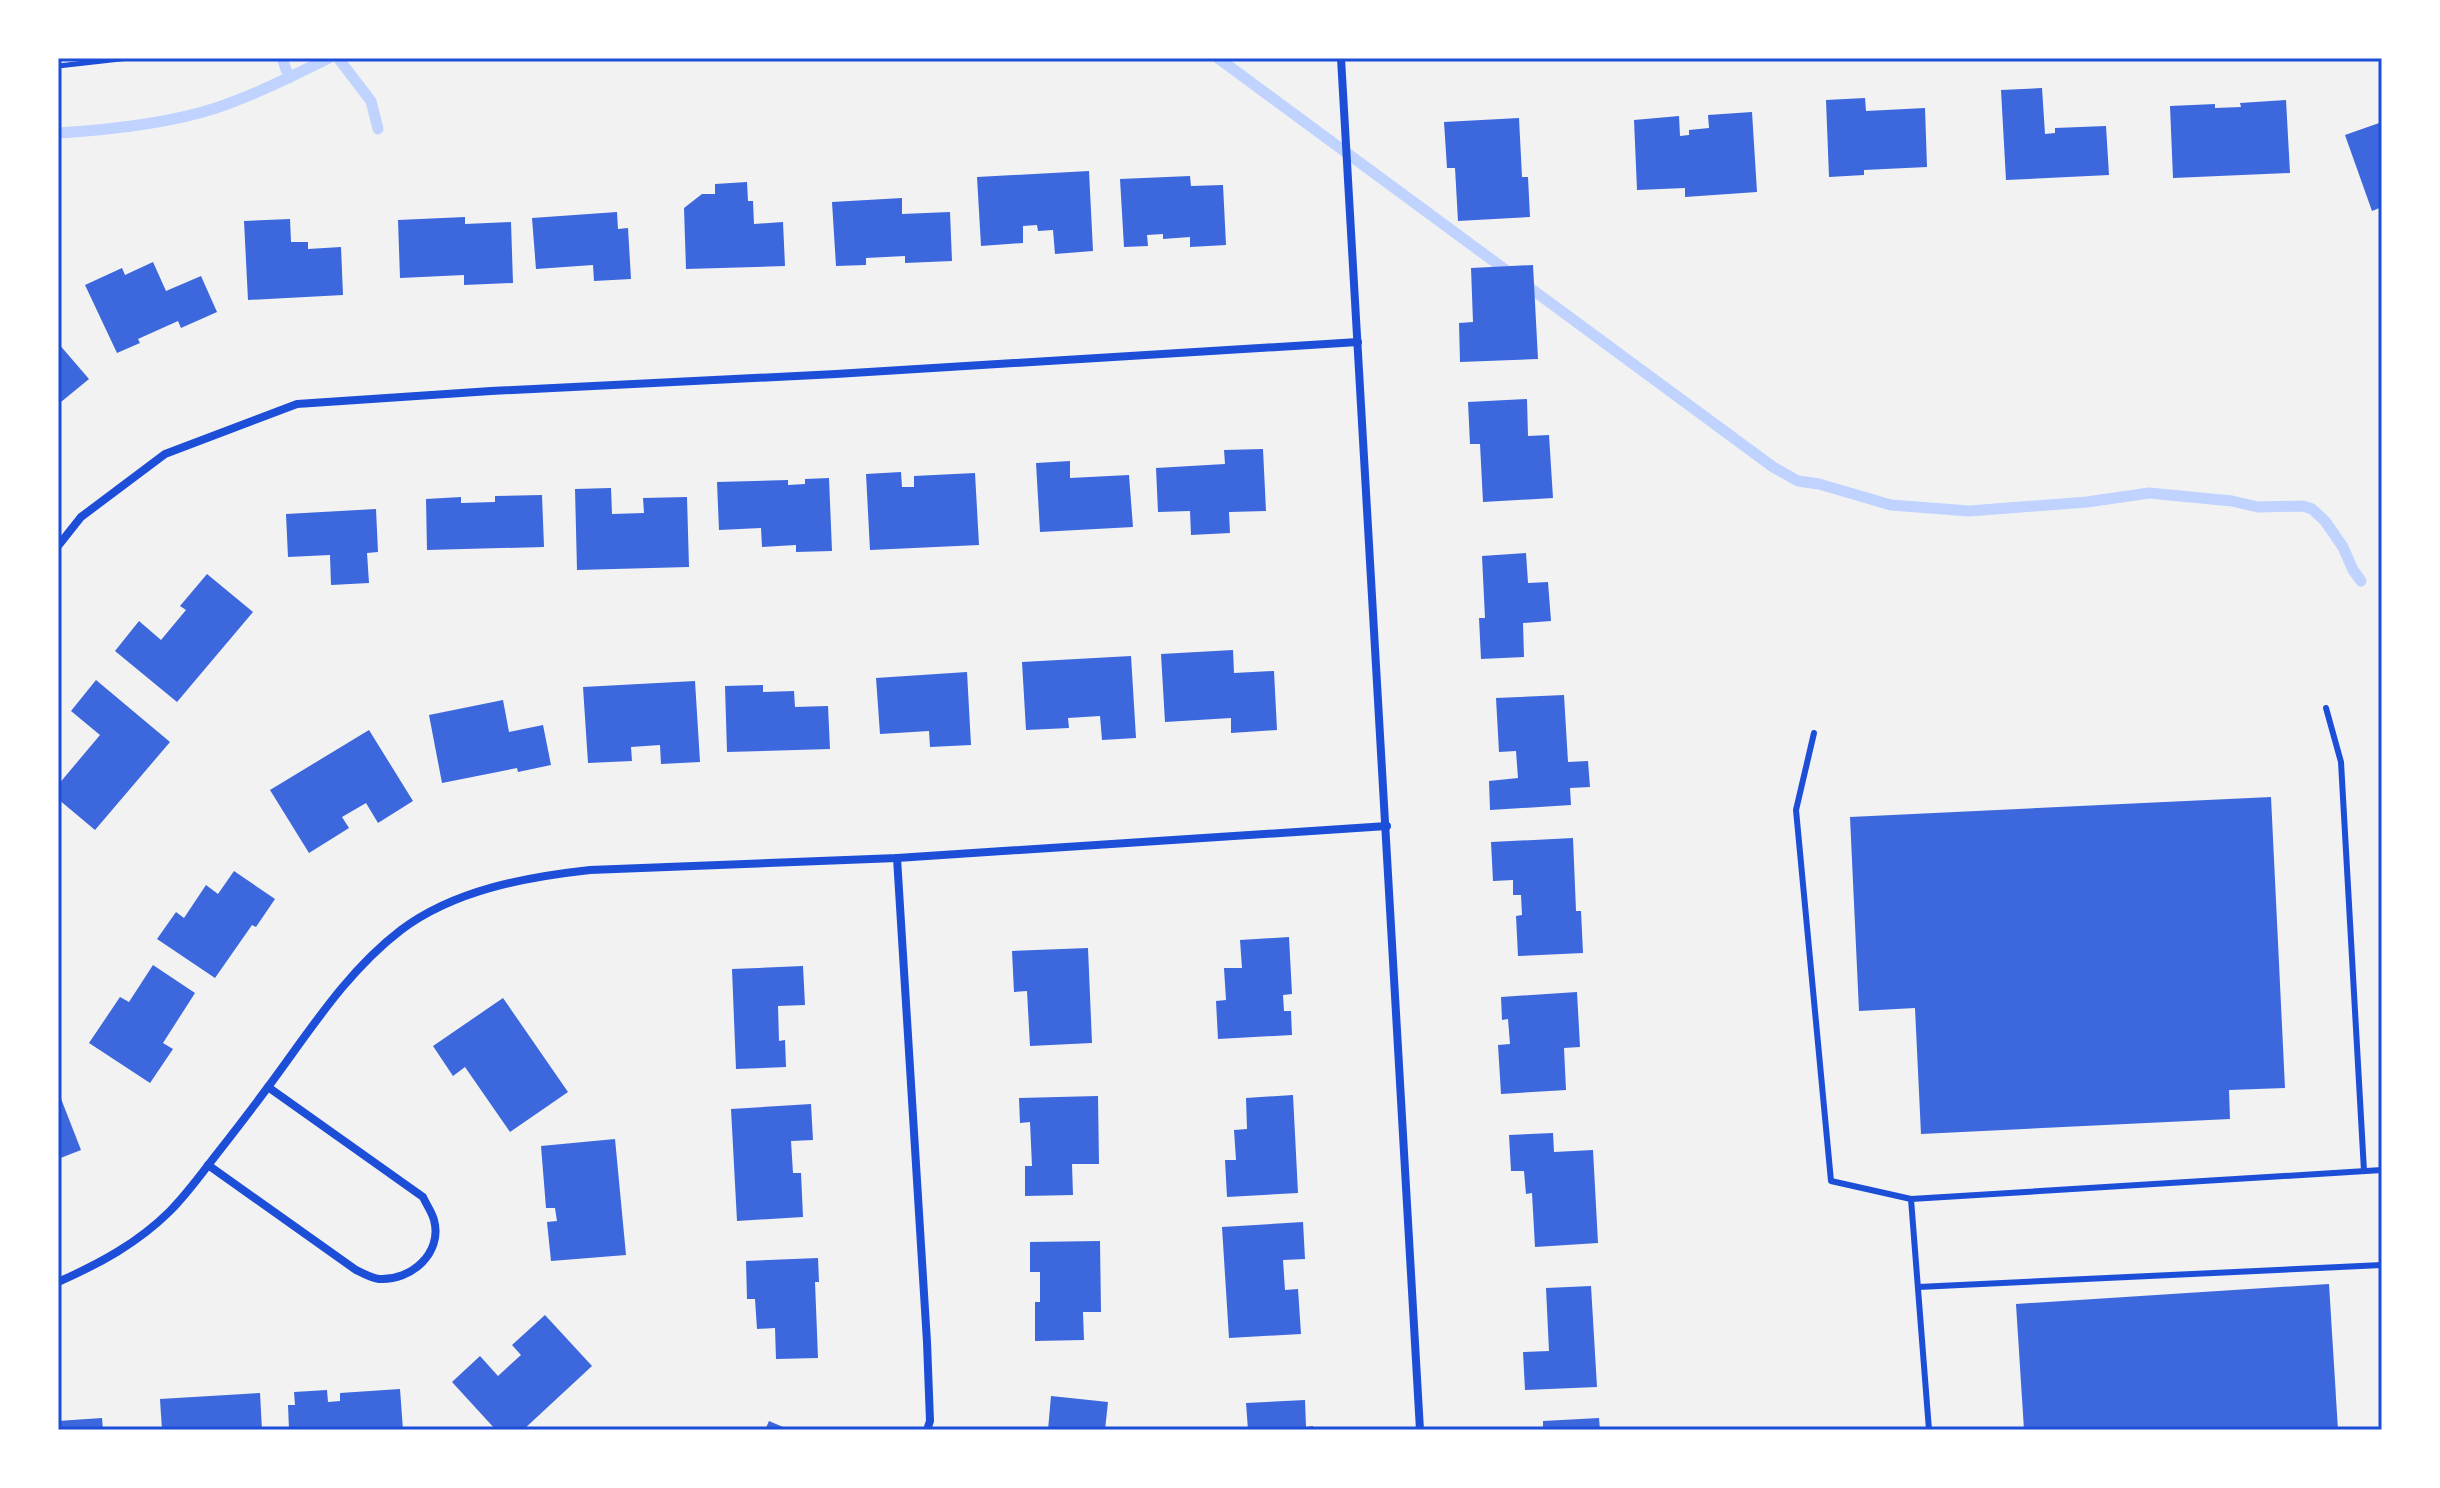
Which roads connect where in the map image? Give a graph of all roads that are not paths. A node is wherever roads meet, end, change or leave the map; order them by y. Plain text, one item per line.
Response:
1 (1341, 58) edge
2 (1358, 342) junction
3 (58, 546) edge
4 (2326, 708) dead end
5 (1814, 733) dead end
6 (1387, 826) junction
7 (897, 858) junction
8 (268, 1087) junction
9 (208, 1165) junction
10 (2382, 1170) edge
11 (2364, 1171) junction
12 (1911, 1199) junction
13 (2382, 1265) edge
14 (58, 1282) edge
15 (1918, 1287) junction
16 (927, 1430) edge
17 (1420, 1430) edge
18 (1929, 1430) edge

1 - 2 street
2 - 3 street
2 - 6 street
4 - 11 lane
5 - 12 lane
6 - 7 street
6 - 17 street
7 - 8 street
7 - 16 street
8 - 9 street
8 - 9 street
9 - 14 street
10 - 11 lane
11 - 12 lane
12 - 15 lane
13 - 15 lane
15 - 18 lane

